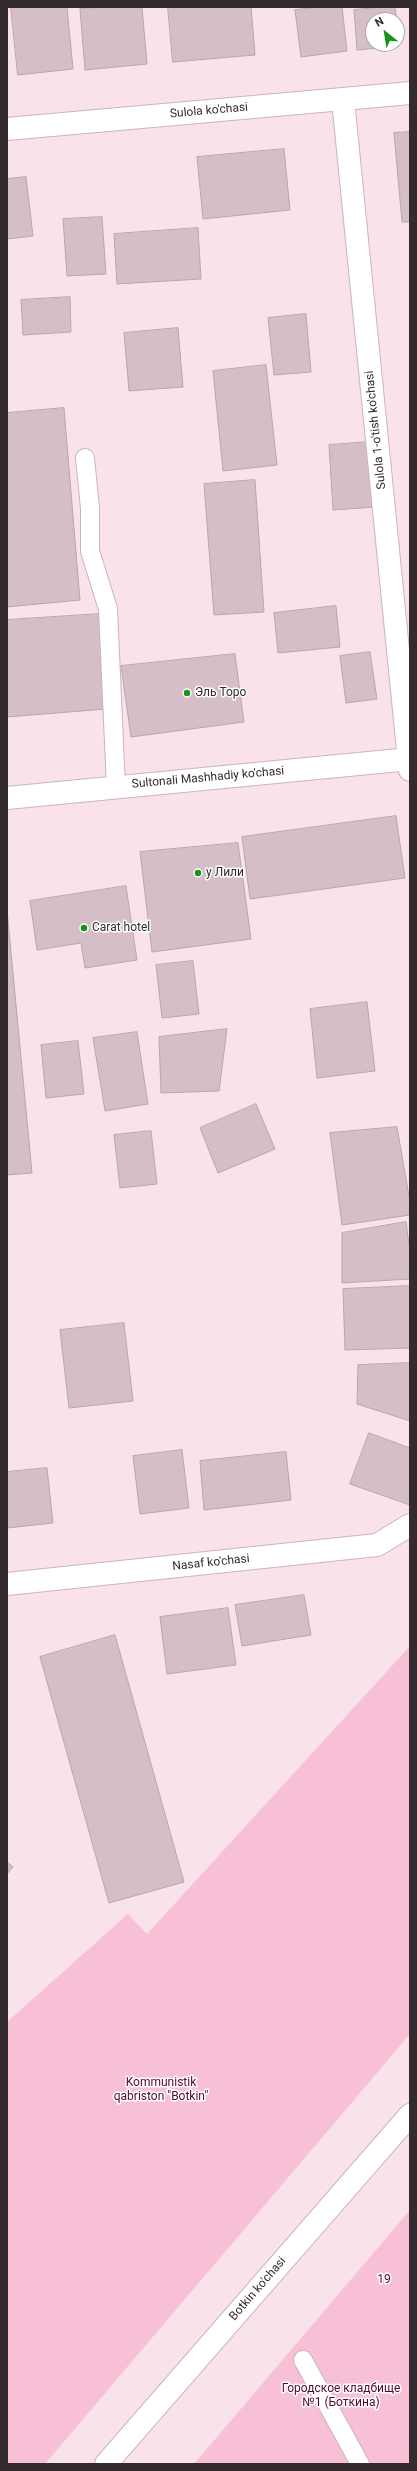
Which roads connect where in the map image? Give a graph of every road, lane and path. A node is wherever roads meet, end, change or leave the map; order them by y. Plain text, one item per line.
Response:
1 (410, 93) edge
2 (343, 100) junction
3 (7, 129) edge
4 (85, 458) dead end
5 (410, 763) edge
6 (116, 787) junction
7 (7, 798) edge
8 (410, 1525) edge
9 (7, 1584) edge
10 (410, 2115) edge
11 (303, 2360) dead end
12 (106, 2464) edge
13 (360, 2464) edge

1 - 2 street, Sulola ko'chasi
2 - 3 street, Sulola ko'chasi
2 - 5 street, Sulola 1-o'tish ko'chasi
4 - 6 lane
5 - 6 street, Sultonali Mashhadiy ko'chasi
6 - 7 street, Sultonali Mashhadiy ko'chasi
8 - 9 street, Nasaf ko'chasi
10 - 12 street, Botkin ko'chasi
11 - 13 lane

